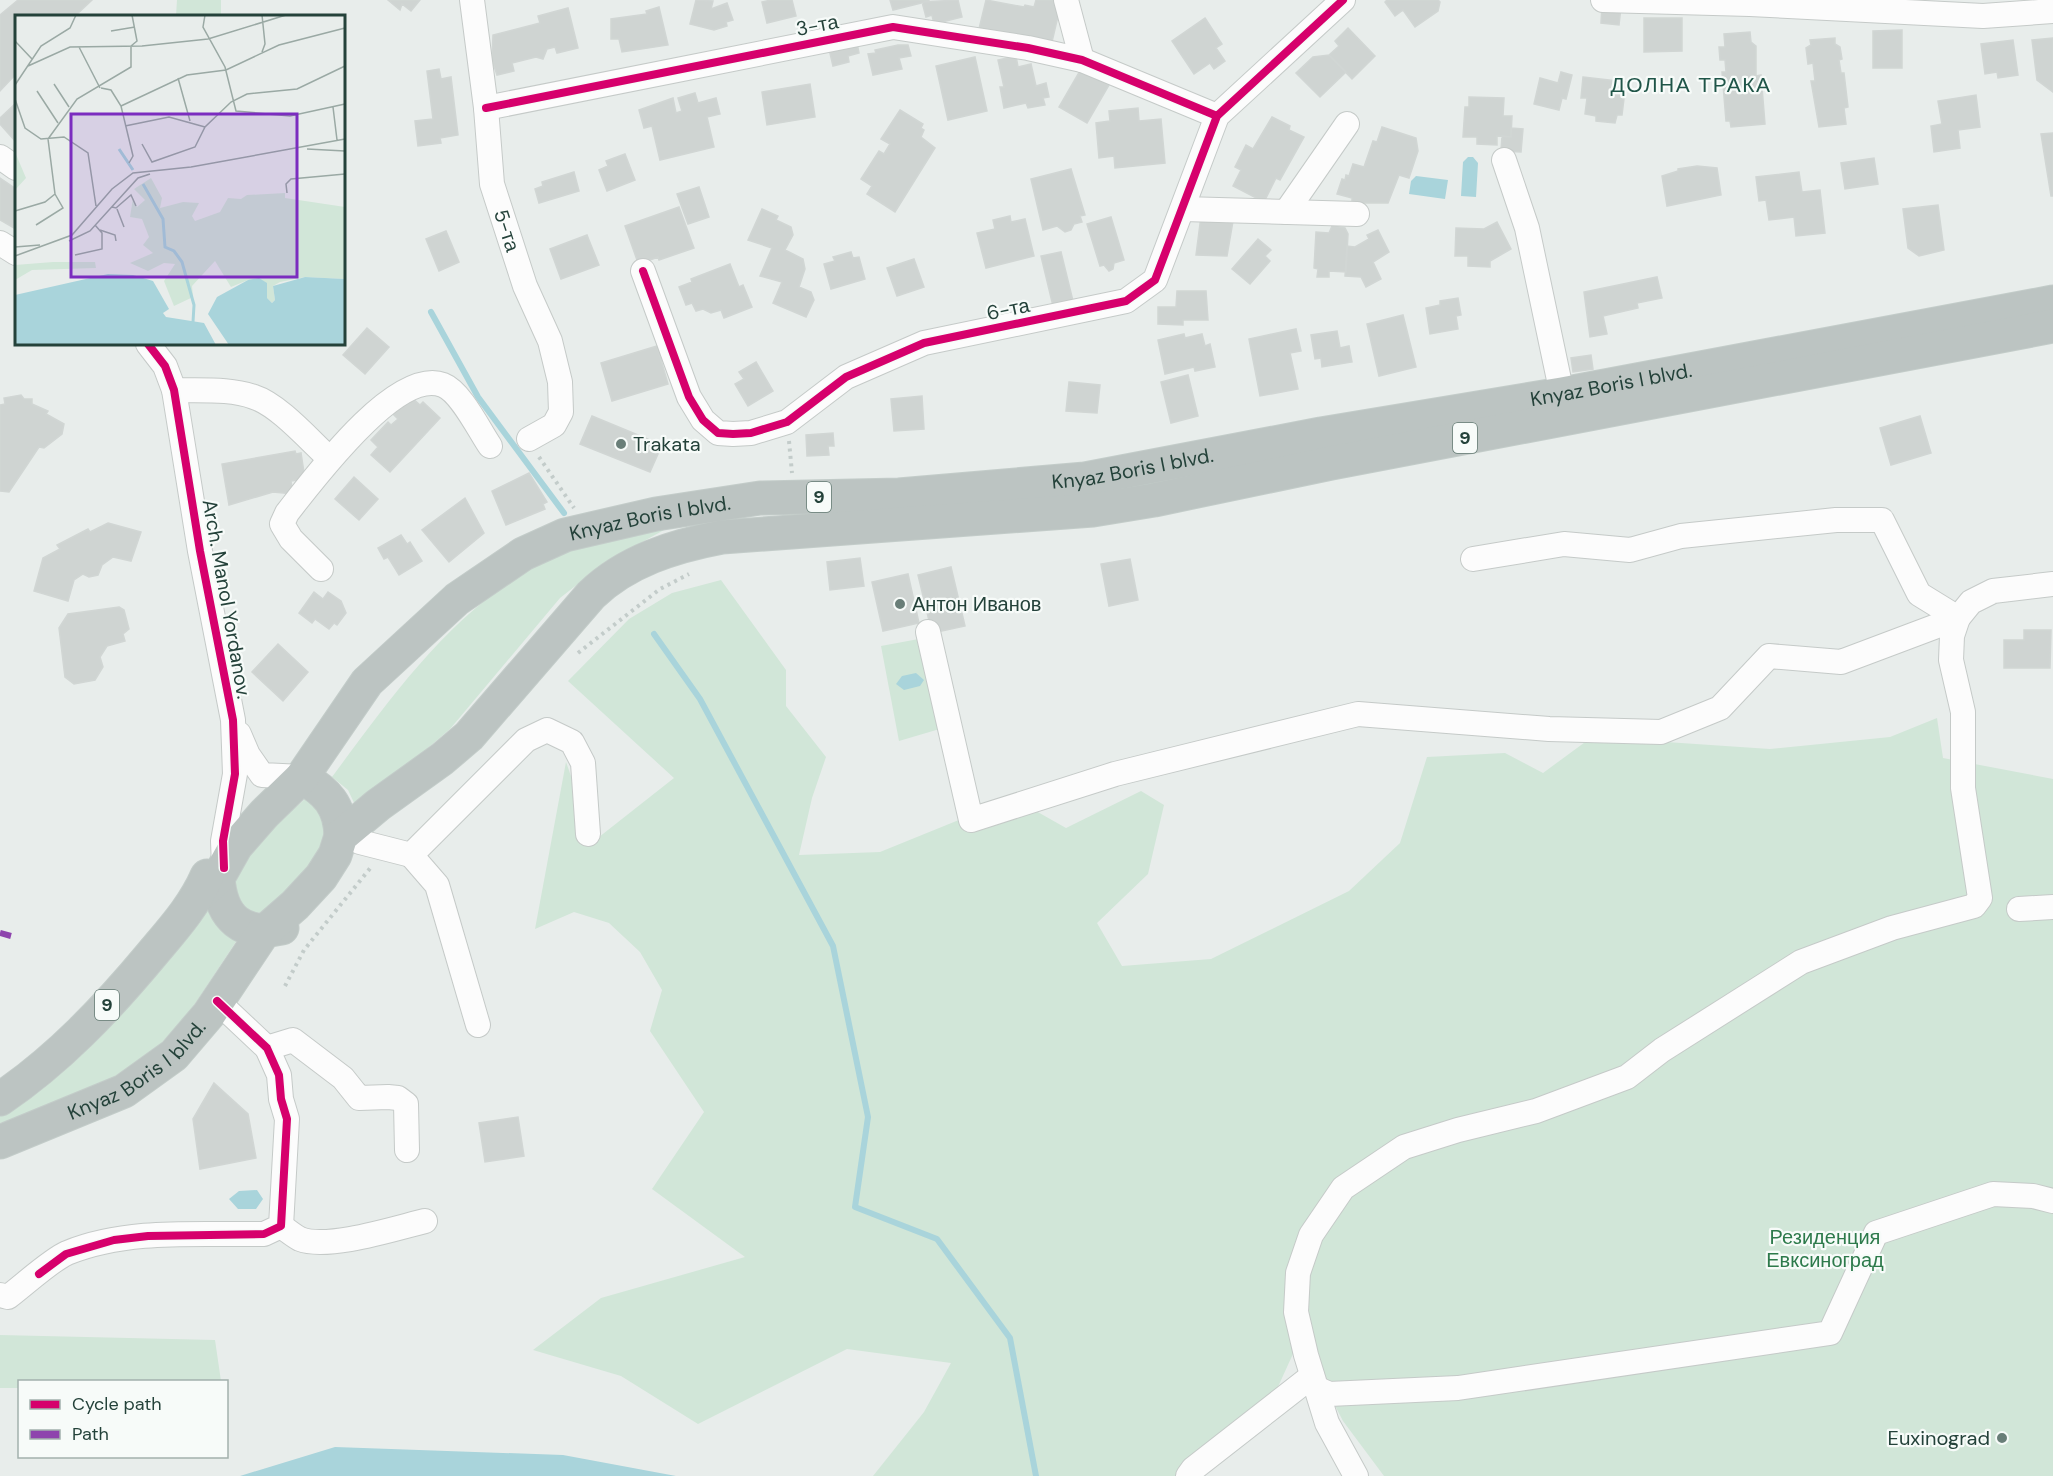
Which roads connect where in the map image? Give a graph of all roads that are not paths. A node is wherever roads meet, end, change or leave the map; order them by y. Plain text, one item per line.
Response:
1 (471, 0) edge
2 (1066, 0) edge
3 (1343, 0) edge
4 (1603, 0) edge
5 (2053, 11) edge
6 (1082, 60) junction
7 (486, 108) junction
8 (1217, 116) junction
9 (1347, 124) dead end
10 (0, 157) edge
11 (1504, 160) dead end
12 (15, 167) edge
13 (1183, 209) junction
14 (1286, 212) junction
15 (1357, 214) dead end
16 (643, 271) dead end
17 (2053, 302) edge
18 (2053, 326) edge
19 (149, 345) edge
20 (174, 390) junction
21 (1562, 394) junction
22 (529, 439) road end
23 (490, 446) dead end
24 (330, 459) junction
25 (1473, 559) dead end
26 (321, 569) dead end
27 (2053, 584) edge
28 (1958, 618) junction
29 (928, 632) dead end
30 (233, 720) junction
31 (302, 777) junction
32 (588, 834) dead end
33 (364, 835) junction
34 (411, 855) junction
35 (216, 871) junction
36 (2053, 907) edge
37 (2019, 909) dead end
38 (262, 933) junction
39 (216, 1001) junction
40 (478, 1025) dead end
41 (267, 1048) junction
42 (0, 1100) edge
43 (0, 1142) edge
44 (407, 1150) dead end
45 (2053, 1201) edge
46 (425, 1221) dead end
47 (280, 1226) junction
48 (0, 1295) edge
49 (1314, 1382) junction
50 (1188, 1476) edge
51 (1356, 1476) edge

1 - 7 street, 5-та
2 - 6 street
3 - 8 street, 6-та
4 - 5 street
6 - 7 street, 3-та
6 - 8 street, 3-та
7 - 22 street, 5-та
8 - 13 street, 6-та
9 - 14 street
10 - 12 street
11 - 21 street
13 - 14 street
13 - 16 street, 6-та
14 - 15 street
17 - 21 highway, Knyaz Boris I blvd. / 9
18 - 33 highway, Knyaz Boris I blvd. / 9
19 - 20 street, Arch. Manol Yordanov.
20 - 24 street
20 - 30 street, Arch. Manol Yordanov.
21 - 31 highway, Knyaz Boris I blvd. / 9
23 - 24 street
24 - 26 street
25 - 28 street
27 - 28 street
28 - 29 street
28 - 49 street
30 - 31 street, Arch. Manol Yordanov.
30 - 35 street, Arch. Manol Yordanov.
31 - 33 highway
31 - 35 highway, 9
32 - 34 street
33 - 34 street
33 - 38 highway
34 - 40 street
35 - 38 highway
35 - 42 highway, 9
36 - 37 street
38 - 39 highway, Knyaz Boris I blvd.
39 - 41 street
39 - 43 highway, Knyaz Boris I blvd.
41 - 44 street
41 - 47 street
45 - 49 street
46 - 47 street
47 - 48 street
49 - 50 street
49 - 51 street

